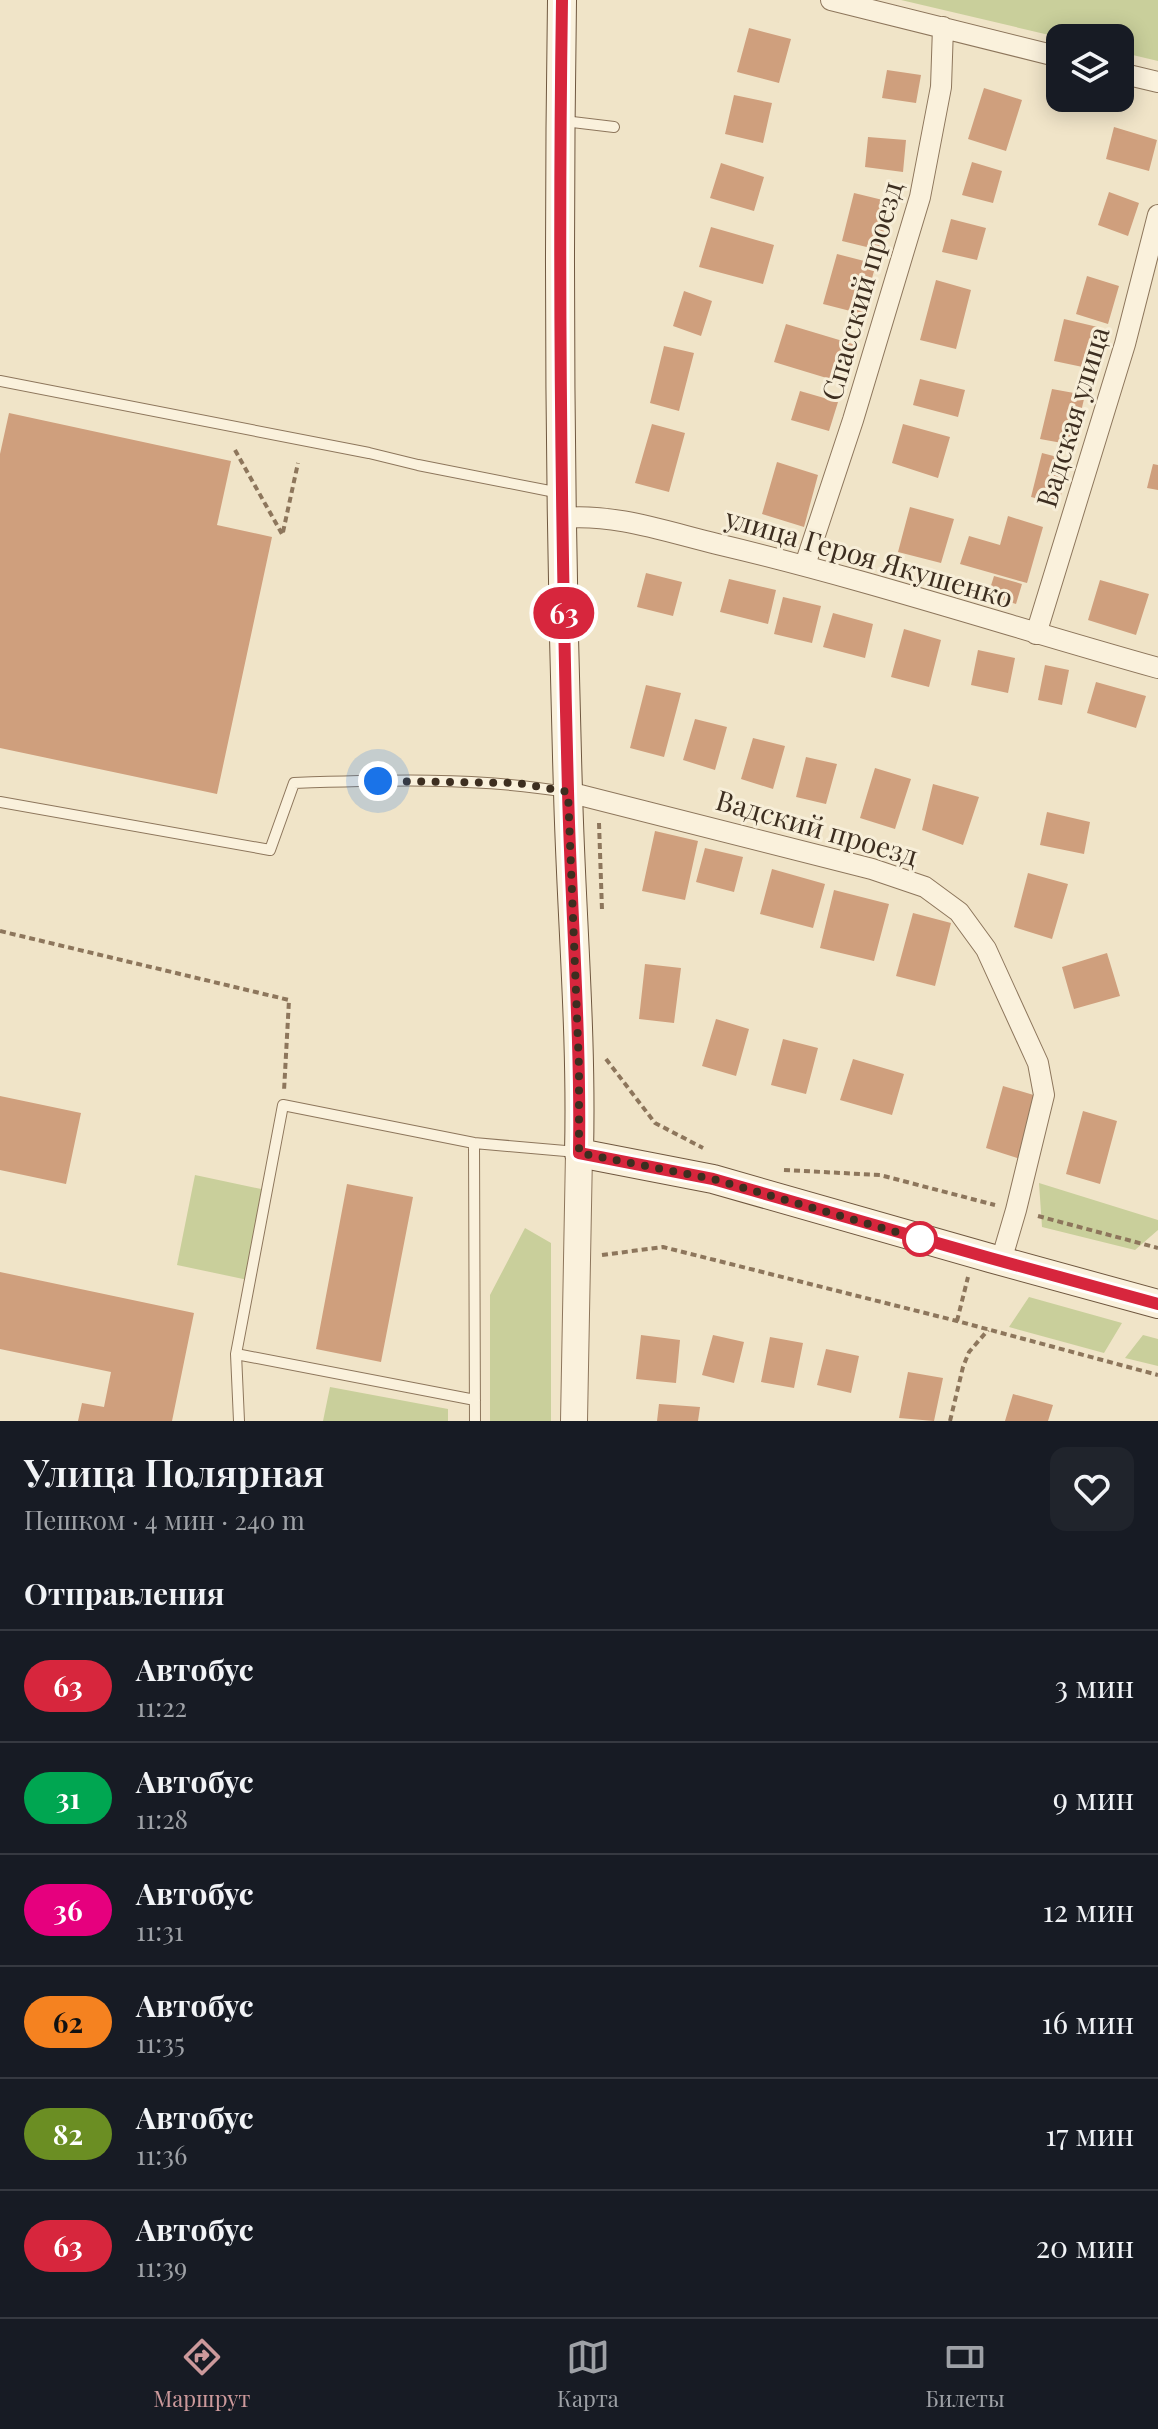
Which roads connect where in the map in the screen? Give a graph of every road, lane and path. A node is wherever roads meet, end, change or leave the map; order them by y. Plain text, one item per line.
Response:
1 (562, 0) edge
2 (831, 0) edge
3 (943, 27) junction
4 (1046, 53) edge
5 (1134, 76) edge
6 (1158, 82) edge
7 (560, 120) junction
8 (614, 127) dead end
9 (1158, 215) edge
10 (0, 381) edge
11 (235, 450) dead end
12 (298, 463) dead end
13 (562, 506) junction
14 (805, 565) junction
15 (1036, 634) junction
16 (1158, 668) edge
17 (568, 792) junction
18 (598, 798) junction
19 (0, 802) edge
20 (602, 921) dead end
21 (0, 931) edge
22 (606, 1045) dead end
23 (283, 1105) junction
24 (474, 1143) junction
25 (705, 1149) dead end
26 (579, 1153) junction
27 (778, 1170) dead end
28 (1016, 1210) junction
29 (1158, 1248) edge
30 (597, 1256) dead end
31 (989, 1268) junction
32 (1158, 1304) edge
33 (957, 1321) junction
34 (988, 1330) junction
35 (236, 1354) junction
36 (1158, 1375) edge
37 (475, 1400) junction
38 (239, 1421) edge
39 (475, 1421) edge
40 (574, 1421) edge
41 (950, 1421) edge

1 - 7 main road
2 - 3 street
3 - 4 street
3 - 14 street, Спасский проезд
5 - 6 street
7 - 8 lane
7 - 13 main road
9 - 15 street, Вадская улица
10 - 13 lane
11 - 12 path
13 - 14 street, улица Героя Якушенко
13 - 17 main road
14 - 15 street, улица Героя Якушенко
15 - 16 street, улица Героя Якушенко
17 - 18 street, Вадский проезд
17 - 19 lane
17 - 26 main road
18 - 20 path
18 - 28 street, Вадский проезд
21 - 23 path
22 - 25 path
23 - 24 lane
23 - 35 lane
24 - 26 lane
24 - 37 lane
26 - 31 main road
26 - 40 street
27 - 28 path
28 - 29 path
28 - 31 street, Вадский проезд
30 - 33 path
31 - 32 main road
31 - 33 path
33 - 34 path
34 - 36 path
34 - 41 path
35 - 37 lane
35 - 38 lane
37 - 39 lane

